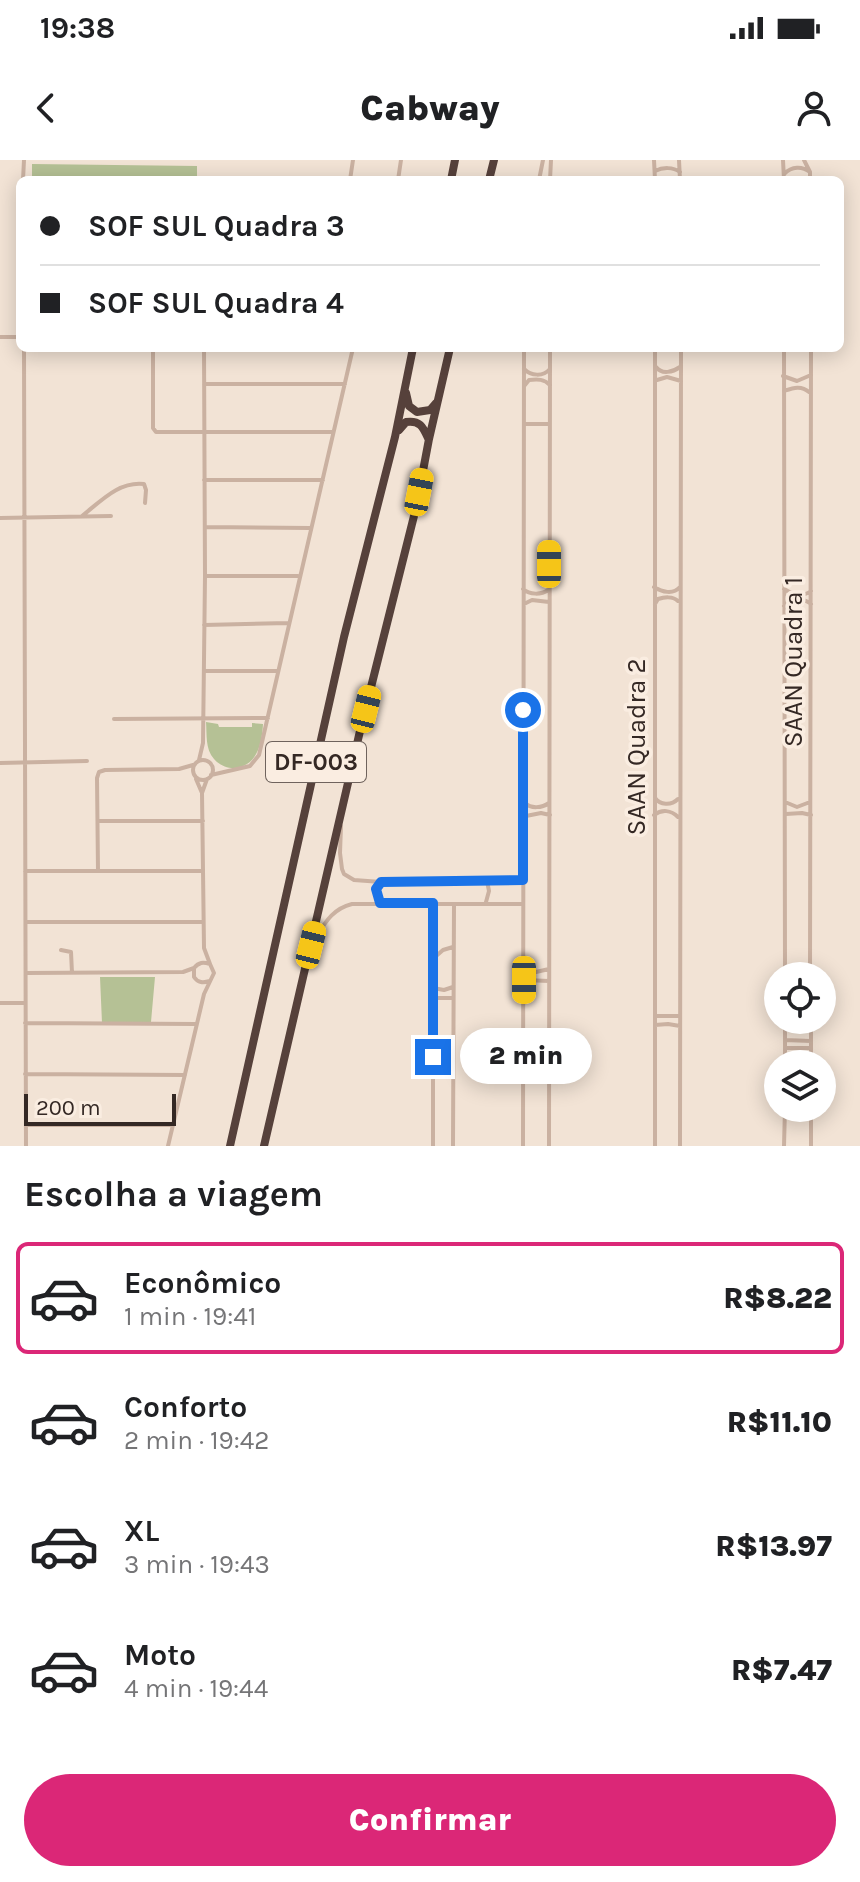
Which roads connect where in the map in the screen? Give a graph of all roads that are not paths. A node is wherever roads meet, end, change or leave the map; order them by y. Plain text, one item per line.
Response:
1 (654, 160) edge
2 (804, 160) edge
3 (681, 161) edge
4 (655, 171) junction
5 (680, 172) junction
6 (810, 172) junction
7 (655, 176) edge
8 (680, 176) edge
9 (785, 176) edge
10 (810, 176) edge
11 (24, 352) edge
12 (153, 352) edge
13 (204, 352) edge
14 (352, 352) edge
15 (412, 352) edge
16 (449, 352) edge
17 (524, 352) edge
18 (550, 352) edge
19 (655, 352) edge
20 (681, 352) edge
21 (784, 352) edge
22 (811, 352) edge
23 (655, 365) junction
24 (681, 367) junction
25 (524, 369) junction
26 (550, 369) junction
27 (811, 375) junction
28 (783, 376) junction
29 (655, 381) junction
30 (681, 381) junction
31 (204, 384) junction
32 (345, 384) junction
33 (550, 385) junction
34 (524, 386) junction
35 (406, 388) junction
36 (784, 391) junction
37 (811, 393) junction
38 (440, 395) junction
39 (524, 424) junction
40 (550, 424) junction
41 (334, 432) junction
42 (204, 433) junction
43 (395, 437) junction
44 (429, 439) junction
45 (204, 480) junction
46 (323, 480) junction
47 (145, 503) dead end
48 (111, 516) dead end
49 (80, 517) junction
50 (0, 518) edge
51 (23, 518) junction
52 (205, 527) junction
53 (311, 528) junction
54 (205, 576) junction
55 (300, 576) junction
56 (654, 587) junction
57 (680, 587) junction
58 (523, 589) junction
59 (784, 589) junction
60 (548, 590) junction
61 (811, 590) junction
62 (549, 602) junction
63 (680, 603) junction
64 (523, 604) junction
65 (811, 604) junction
66 (655, 605) junction
67 (784, 606) junction
68 (288, 623) junction
69 (204, 625) junction
70 (204, 671) junction
71 (278, 671) junction
72 (268, 718) junction
73 (114, 719) dead end
74 (203, 719) junction
75 (203, 743) junction
76 (199, 760) junction
77 (87, 761) dead end
78 (209, 762) junction
79 (0, 763) edge
80 (24, 763) junction
81 (193, 765) junction
82 (179, 769) junction
83 (228, 770) junction
84 (195, 776) junction
85 (209, 777) junction
86 (202, 793) junction
87 (653, 796) junction
88 (680, 798) junction
89 (523, 801) junction
90 (785, 802) junction
91 (810, 802) junction
92 (550, 803) junction
93 (785, 814) junction
94 (550, 815) junction
95 (654, 815) junction
96 (811, 815) junction
97 (341, 818) junction
98 (680, 819) junction
99 (98, 821) junction
100 (203, 821) junction
101 (523, 821) junction
102 (25, 871) junction
103 (98, 871) junction
104 (203, 871) junction
105 (523, 880) junction
106 (487, 881) junction
107 (381, 882) junction
108 (380, 903) junction
109 (433, 903) junction
110 (484, 903) junction
111 (454, 904) junction
112 (523, 904) junction
113 (26, 922) junction
114 (203, 922) junction
115 (311, 945) junction
116 (453, 947) junction
117 (204, 948) junction
118 (61, 950) dead end
119 (434, 958) junction
120 (785, 962) edge
121 (810, 962) edge
122 (210, 964) junction
123 (197, 966) junction
124 (549, 969) junction
125 (524, 970) junction
126 (183, 972) junction
127 (26, 973) junction
128 (72, 973) junction
129 (194, 977) junction
130 (524, 980) junction
131 (210, 981) junction
132 (549, 981) junction
133 (199, 982) junction
134 (453, 987) junction
135 (433, 988) junction
136 (204, 994) junction
137 (433, 998) junction
138 (453, 998) junction
139 (0, 1003) edge
140 (24, 1003) junction
141 (655, 1016) junction
142 (681, 1016) junction
143 (25, 1023) junction
144 (196, 1024) junction
145 (655, 1025) junction
146 (680, 1026) junction
147 (785, 1034) edge
148 (811, 1034) edge
149 (785, 1040) junction
150 (811, 1041) junction
151 (785, 1048) joint
152 (811, 1048) joint
153 (25, 1074) junction
154 (185, 1075) junction
155 (785, 1122) edge
156 (811, 1122) edge
157 (26, 1125) junction
158 (173, 1125) junction
159 (26, 1146) edge
160 (168, 1146) edge
161 (230, 1146) edge
162 (264, 1146) edge
163 (433, 1146) edge
164 (453, 1146) edge
165 (523, 1146) edge
166 (549, 1146) edge
167 (655, 1146) edge
168 (680, 1146) edge
169 (784, 1146) edge
170 (811, 1146) edge

1 - 4 street
2 - 6 street
3 - 5 street
4 - 5 street
4 - 7 street
5 - 8 street
6 - 9 street
6 - 10 street
11 - 51 street
12 - 42 street
13 - 31 street
14 - 32 street
15 - 35 highway, DF-003
16 - 38 highway, DF-003
17 - 25 street
18 - 26 street
19 - 23 street, SAAN Quadra 2
20 - 24 street
21 - 28 street
22 - 27 street, SAAN Quadra 1
23 - 24 street
23 - 29 street, SAAN Quadra 2
24 - 30 street
25 - 26 street
25 - 34 street
26 - 33 street
27 - 28 street
27 - 37 street, SAAN Quadra 1
28 - 36 street
29 - 30 street
29 - 56 street, SAAN Quadra 2
30 - 57 street
31 - 32 street
31 - 42 street
32 - 41 street
33 - 34 street
33 - 40 street
34 - 39 street
35 - 38 highway
35 - 43 highway, DF-003
36 - 37 street
36 - 59 street
37 - 61 street, SAAN Quadra 1
38 - 44 highway, DF-003
39 - 40 street
39 - 58 street
40 - 60 street
41 - 42 street
41 - 46 street
42 - 45 street
43 - 44 highway
43 - 161 highway, DF-003
44 - 97 highway, DF-003
45 - 46 street
45 - 52 street
46 - 53 street
47 - 49 street
48 - 49 street
49 - 51 street
50 - 51 street
51 - 80 street
52 - 53 street
52 - 54 street
53 - 55 street
54 - 55 street
54 - 69 street
55 - 68 street
56 - 57 street
56 - 66 street, SAAN Quadra 2
57 - 63 street
58 - 60 street
58 - 64 street
59 - 61 street
59 - 67 street
60 - 62 street
61 - 65 street, SAAN Quadra 1
62 - 64 street
62 - 92 street
63 - 66 street
63 - 88 street
64 - 89 street
65 - 67 street
65 - 91 street, SAAN Quadra 1
66 - 87 street, SAAN Quadra 2
67 - 90 street
68 - 69 street
68 - 71 street
69 - 70 street
70 - 71 street
70 - 74 street
71 - 72 street
72 - 74 street
72 - 83 street
73 - 74 street
74 - 75 street
75 - 76 street
75 - 78 street
76 - 78 street
76 - 81 street
77 - 80 street
78 - 83 street
78 - 85 street
79 - 80 street
80 - 102 street
81 - 82 street
81 - 84 street
82 - 84 street
82 - 99 street
83 - 85 street
84 - 85 street
84 - 86 street
85 - 86 street
86 - 100 street
87 - 88 street
87 - 95 street, SAAN Quadra 2
88 - 98 street
89 - 92 street
89 - 101 street
90 - 91 street
90 - 93 street
91 - 96 street, SAAN Quadra 1
92 - 94 street
93 - 96 street
93 - 120 street
94 - 101 street
94 - 124 street
95 - 98 street
95 - 141 street, SAAN Quadra 2
96 - 121 street, SAAN Quadra 1
97 - 107 street
97 - 115 highway, DF-003
98 - 142 street
99 - 100 street
99 - 103 street
100 - 104 street
101 - 105 street
102 - 103 street
102 - 113 street
103 - 104 street
104 - 114 street
105 - 106 street
105 - 112 street
106 - 107 street
106 - 110 street
107 - 108 street
108 - 109 street
108 - 115 street
109 - 111 street
109 - 119 street
110 - 111 street
110 - 112 street
111 - 116 street
112 - 125 street
113 - 114 street
113 - 127 street
114 - 117 street
115 - 162 highway, DF-003
116 - 119 street
116 - 134 street
117 - 122 street
117 - 123 street
118 - 128 street
119 - 135 street
122 - 123 street
122 - 131 street
123 - 126 street
123 - 129 street
124 - 125 street
124 - 132 street
125 - 130 street
126 - 128 street
126 - 129 street
127 - 128 street
127 - 140 street
129 - 133 street
130 - 132 street
130 - 165 street
131 - 133 street
131 - 136 street
132 - 166 street
133 - 136 street
134 - 135 street
134 - 138 street
135 - 137 street
136 - 144 street
137 - 138 street
137 - 163 street
138 - 164 street
139 - 140 street
140 - 143 street
141 - 142 street
141 - 145 street, SAAN Quadra 2
142 - 146 street
143 - 144 street
143 - 153 street
144 - 154 street
145 - 146 street
145 - 167 street, SAAN Quadra 2
146 - 168 street
147 - 149 street
148 - 150 street
149 - 150 street
149 - 151 street
150 - 152 street
151 - 152 street
153 - 154 street
153 - 157 street
154 - 158 street
155 - 169 street
156 - 170 street
157 - 158 street
157 - 159 street
158 - 160 street

